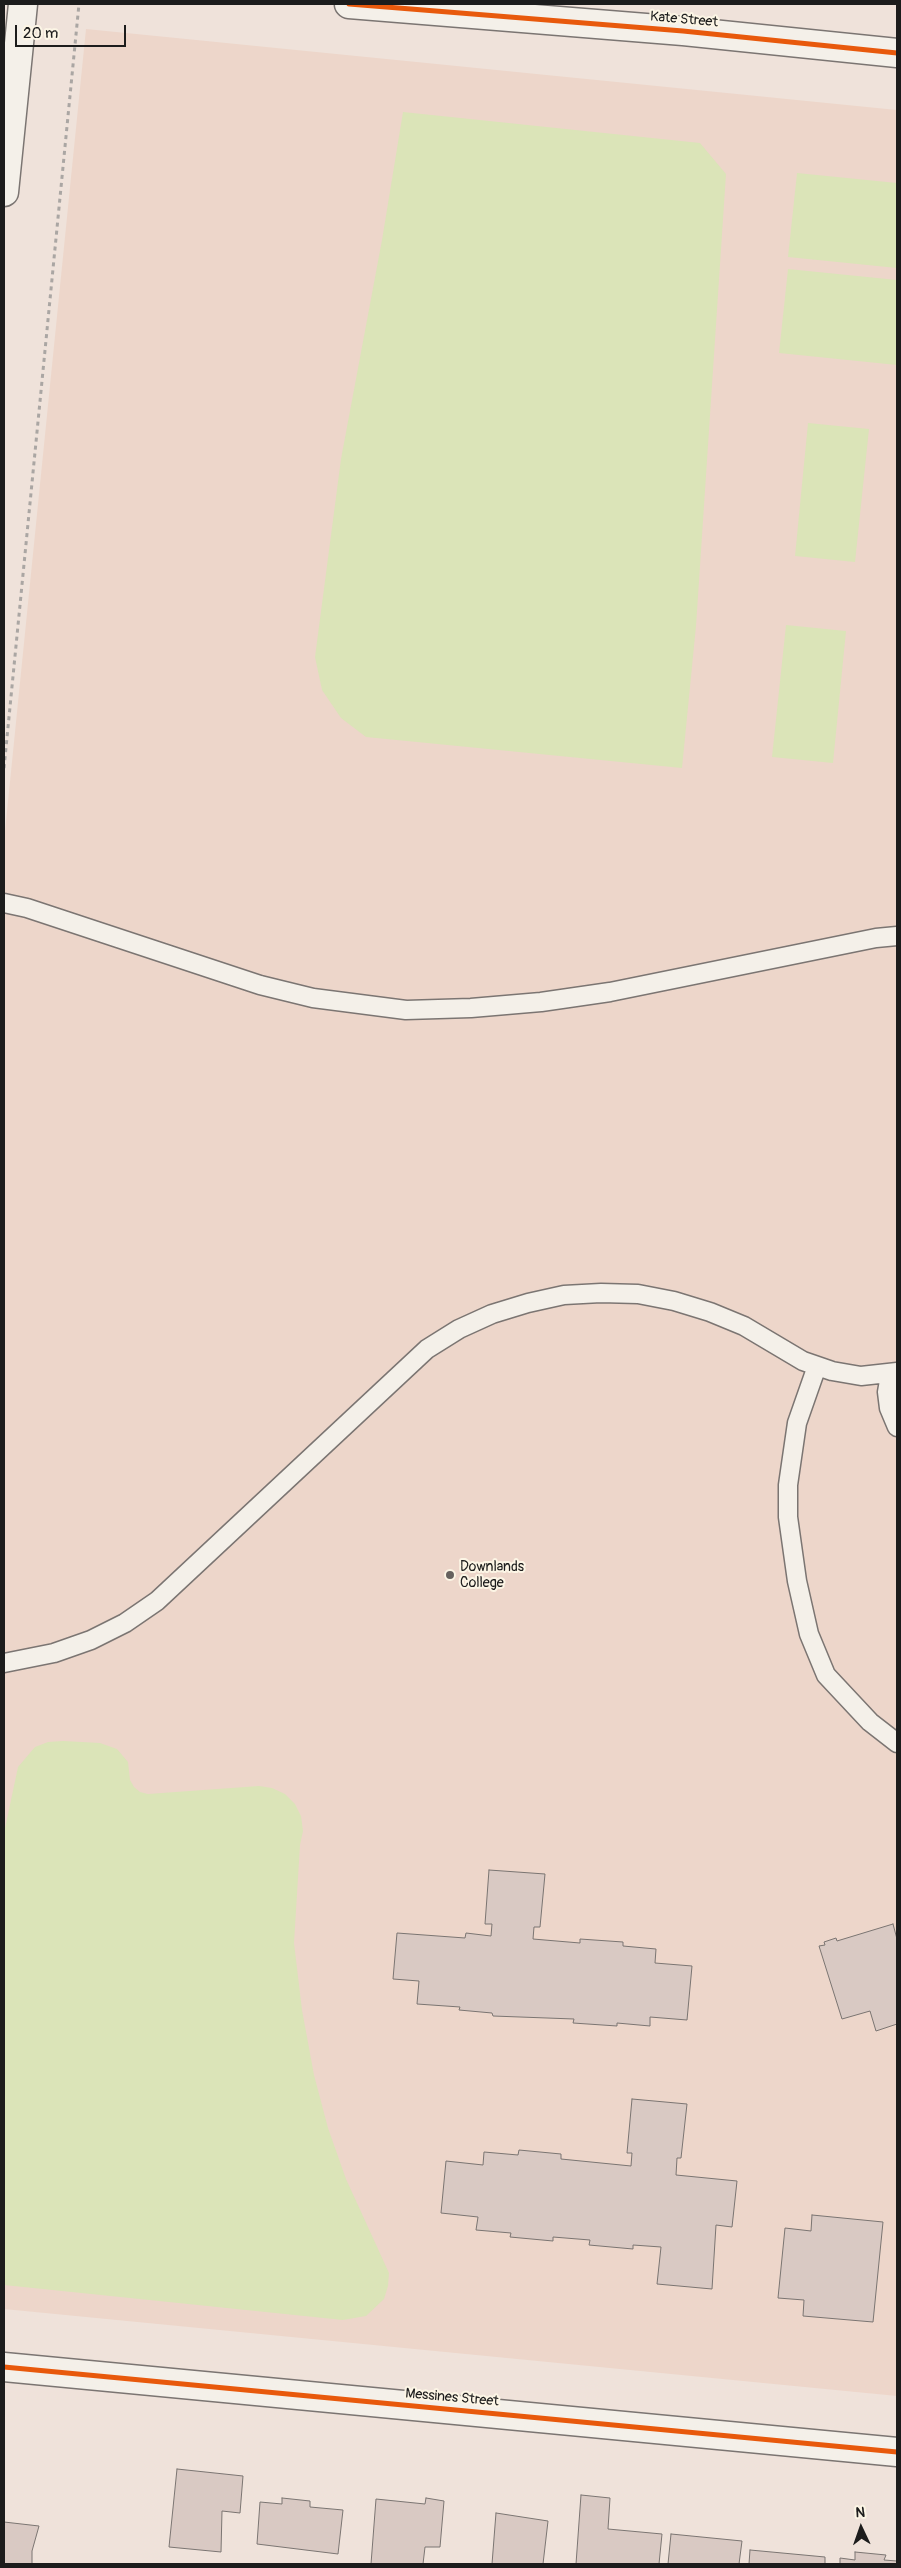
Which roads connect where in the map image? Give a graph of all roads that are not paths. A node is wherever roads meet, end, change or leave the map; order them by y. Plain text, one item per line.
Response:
1 (23, 4) edge
2 (349, 4) edge
3 (897, 53) edge
4 (4, 192) edge
5 (4, 903) edge
6 (897, 936) edge
7 (817, 1366) junction
8 (894, 1374) edge
9 (897, 1427) edge
10 (4, 1663) edge
11 (897, 1743) edge
12 (4, 2367) edge
13 (897, 2452) edge

1 - 4 main road
2 - 3 main road, Kate Street
5 - 6 lane
7 - 8 lane
7 - 10 lane
7 - 11 lane
8 - 9 lane
12 - 13 main road, Messines Street

